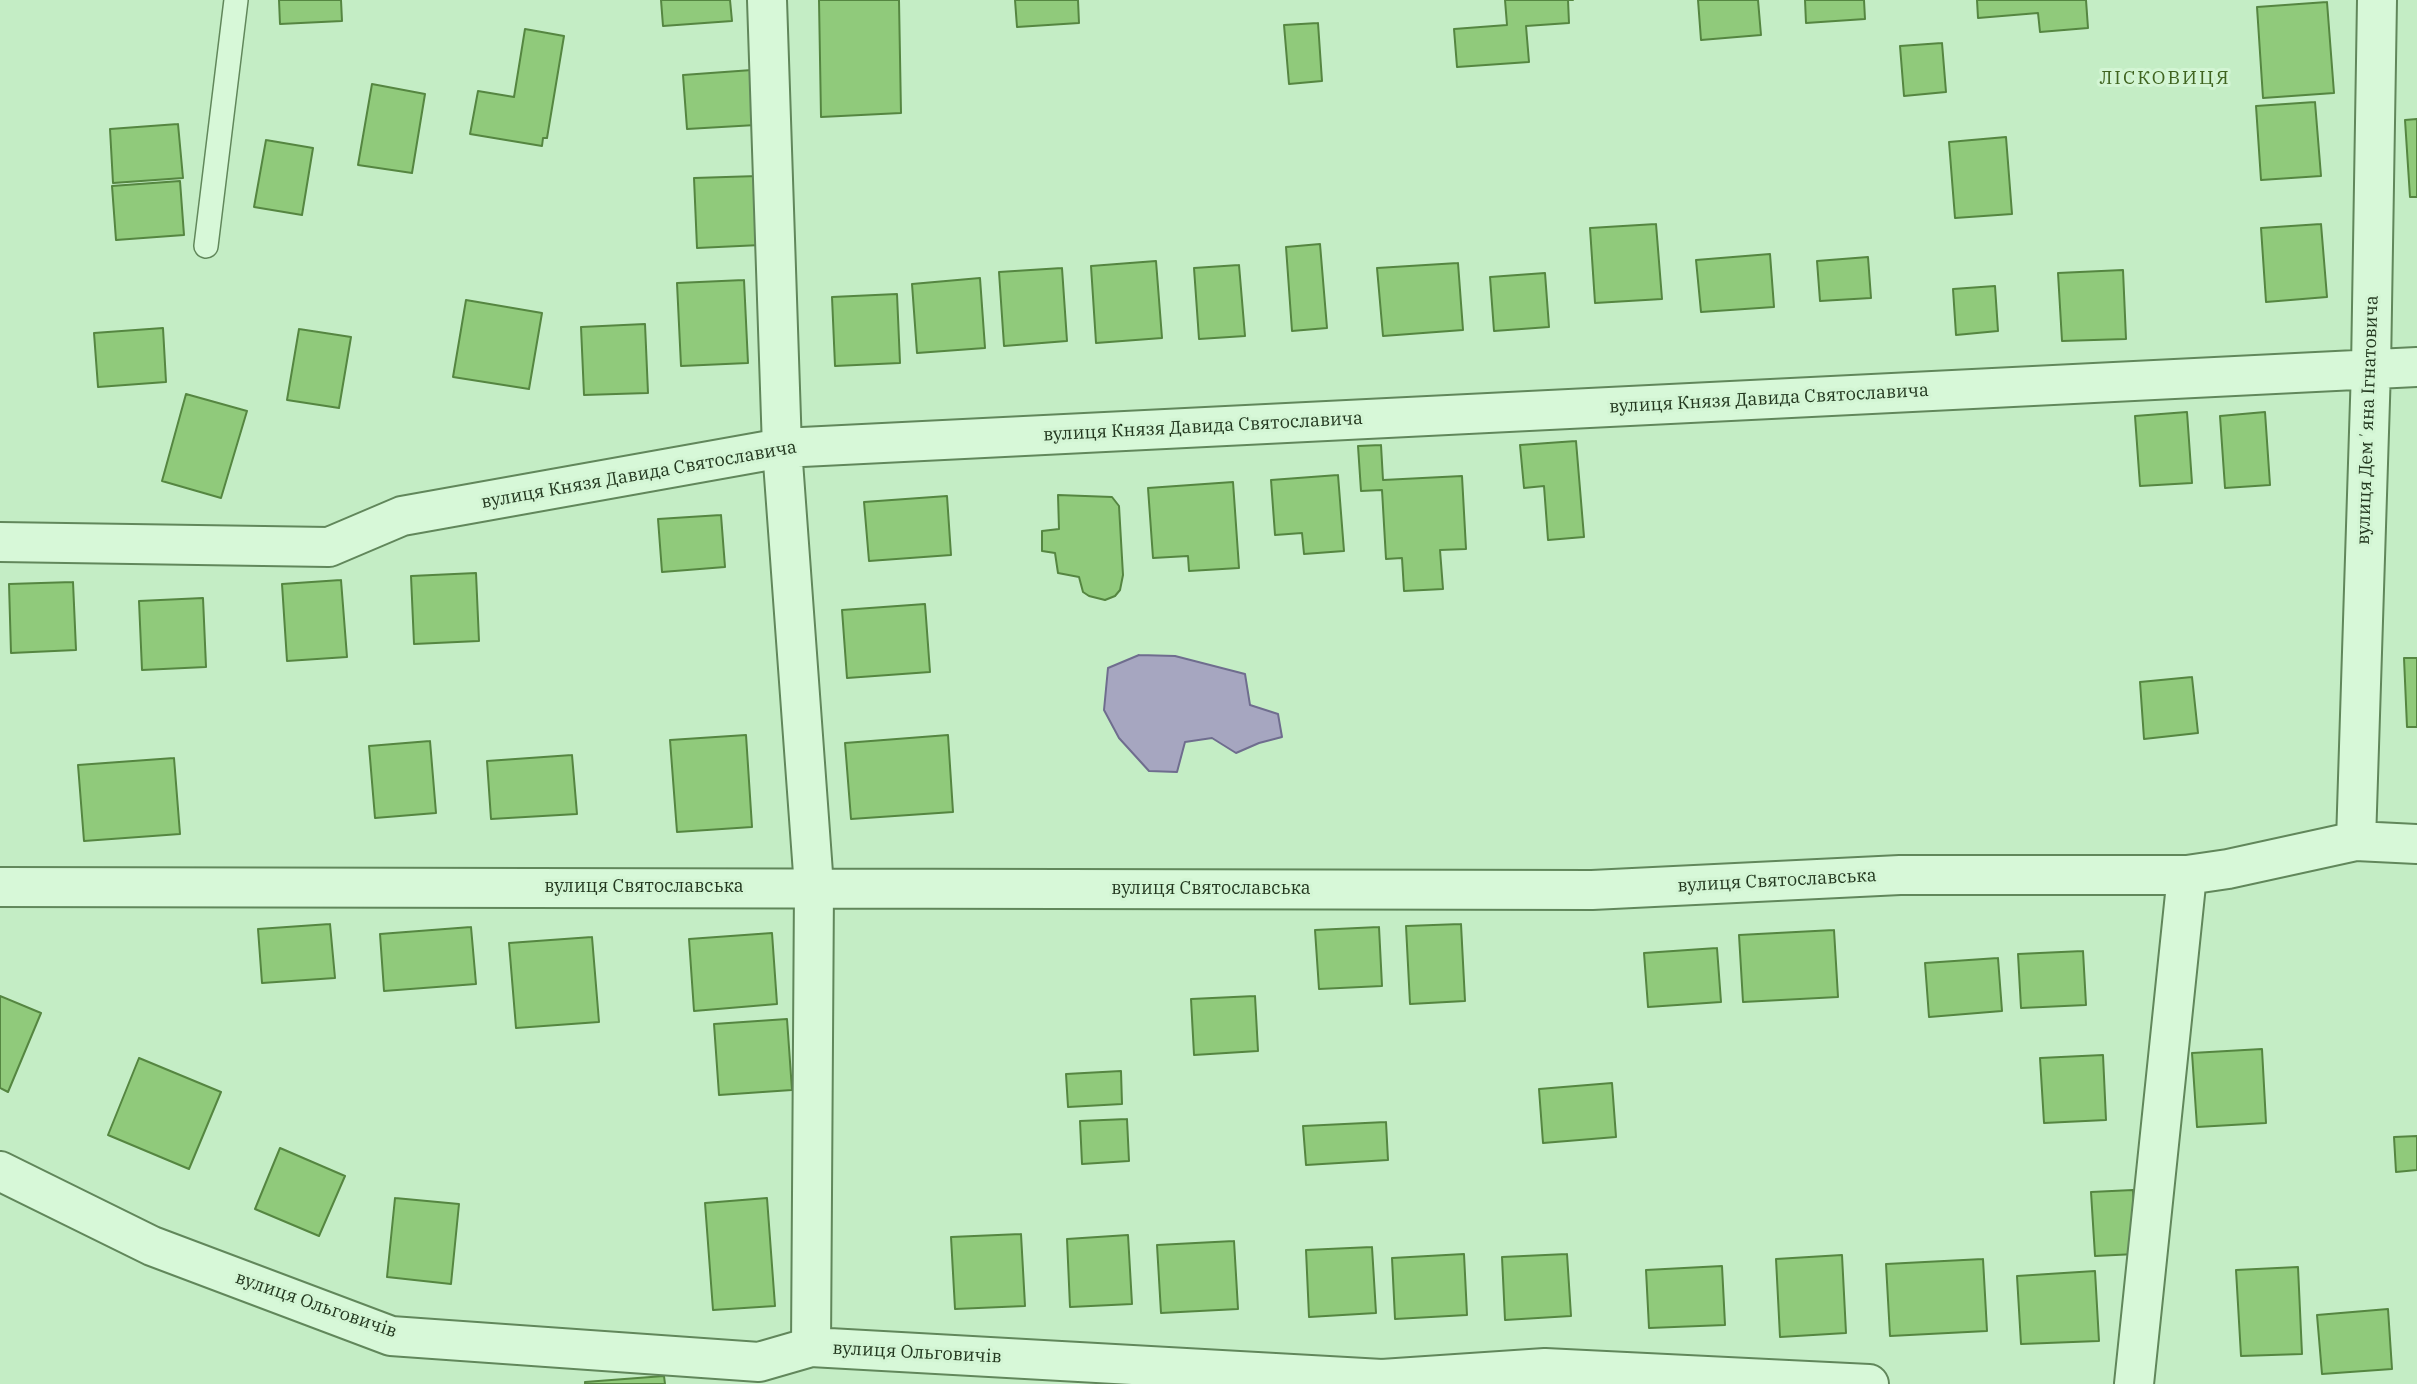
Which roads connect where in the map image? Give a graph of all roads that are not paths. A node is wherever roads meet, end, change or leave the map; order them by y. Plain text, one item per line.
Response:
1 (236, 0) edge
2 (767, 0) edge
3 (2377, 0) edge
4 (206, 246) dead end
5 (2417, 367) edge
6 (2371, 369) junction
7 (782, 448) junction
8 (0, 542) edge
9 (2356, 841) junction
10 (2417, 844) edge
11 (2187, 876) junction
12 (0, 887) edge
13 (814, 887) junction
14 (0, 1171) edge
15 (811, 1348) junction
16 (1382, 1382) edge
17 (1869, 1384) edge
18 (2134, 1384) edge

1 - 4 lane
2 - 7 street
3 - 6 street, вулиця Демʼяна Ігнатовича
5 - 6 street, вулиця Князя Давида Святославича
6 - 7 street, вулиця Князя Давида Святославича
6 - 9 street, вулиця Демʼяна Ігнатовича
7 - 8 street, вулиця Князя Давида Святославича
7 - 13 street
9 - 10 street, вулиця Святославська
9 - 11 street, вулиця Святославська
11 - 13 street, вулиця Святославська
11 - 18 street
12 - 13 street, вулиця Святославська
13 - 15 street
14 - 15 street, вулиця Ольговичів
15 - 16 street, вулиця Ольговичів
16 - 17 street, вулиця Ольговичів

